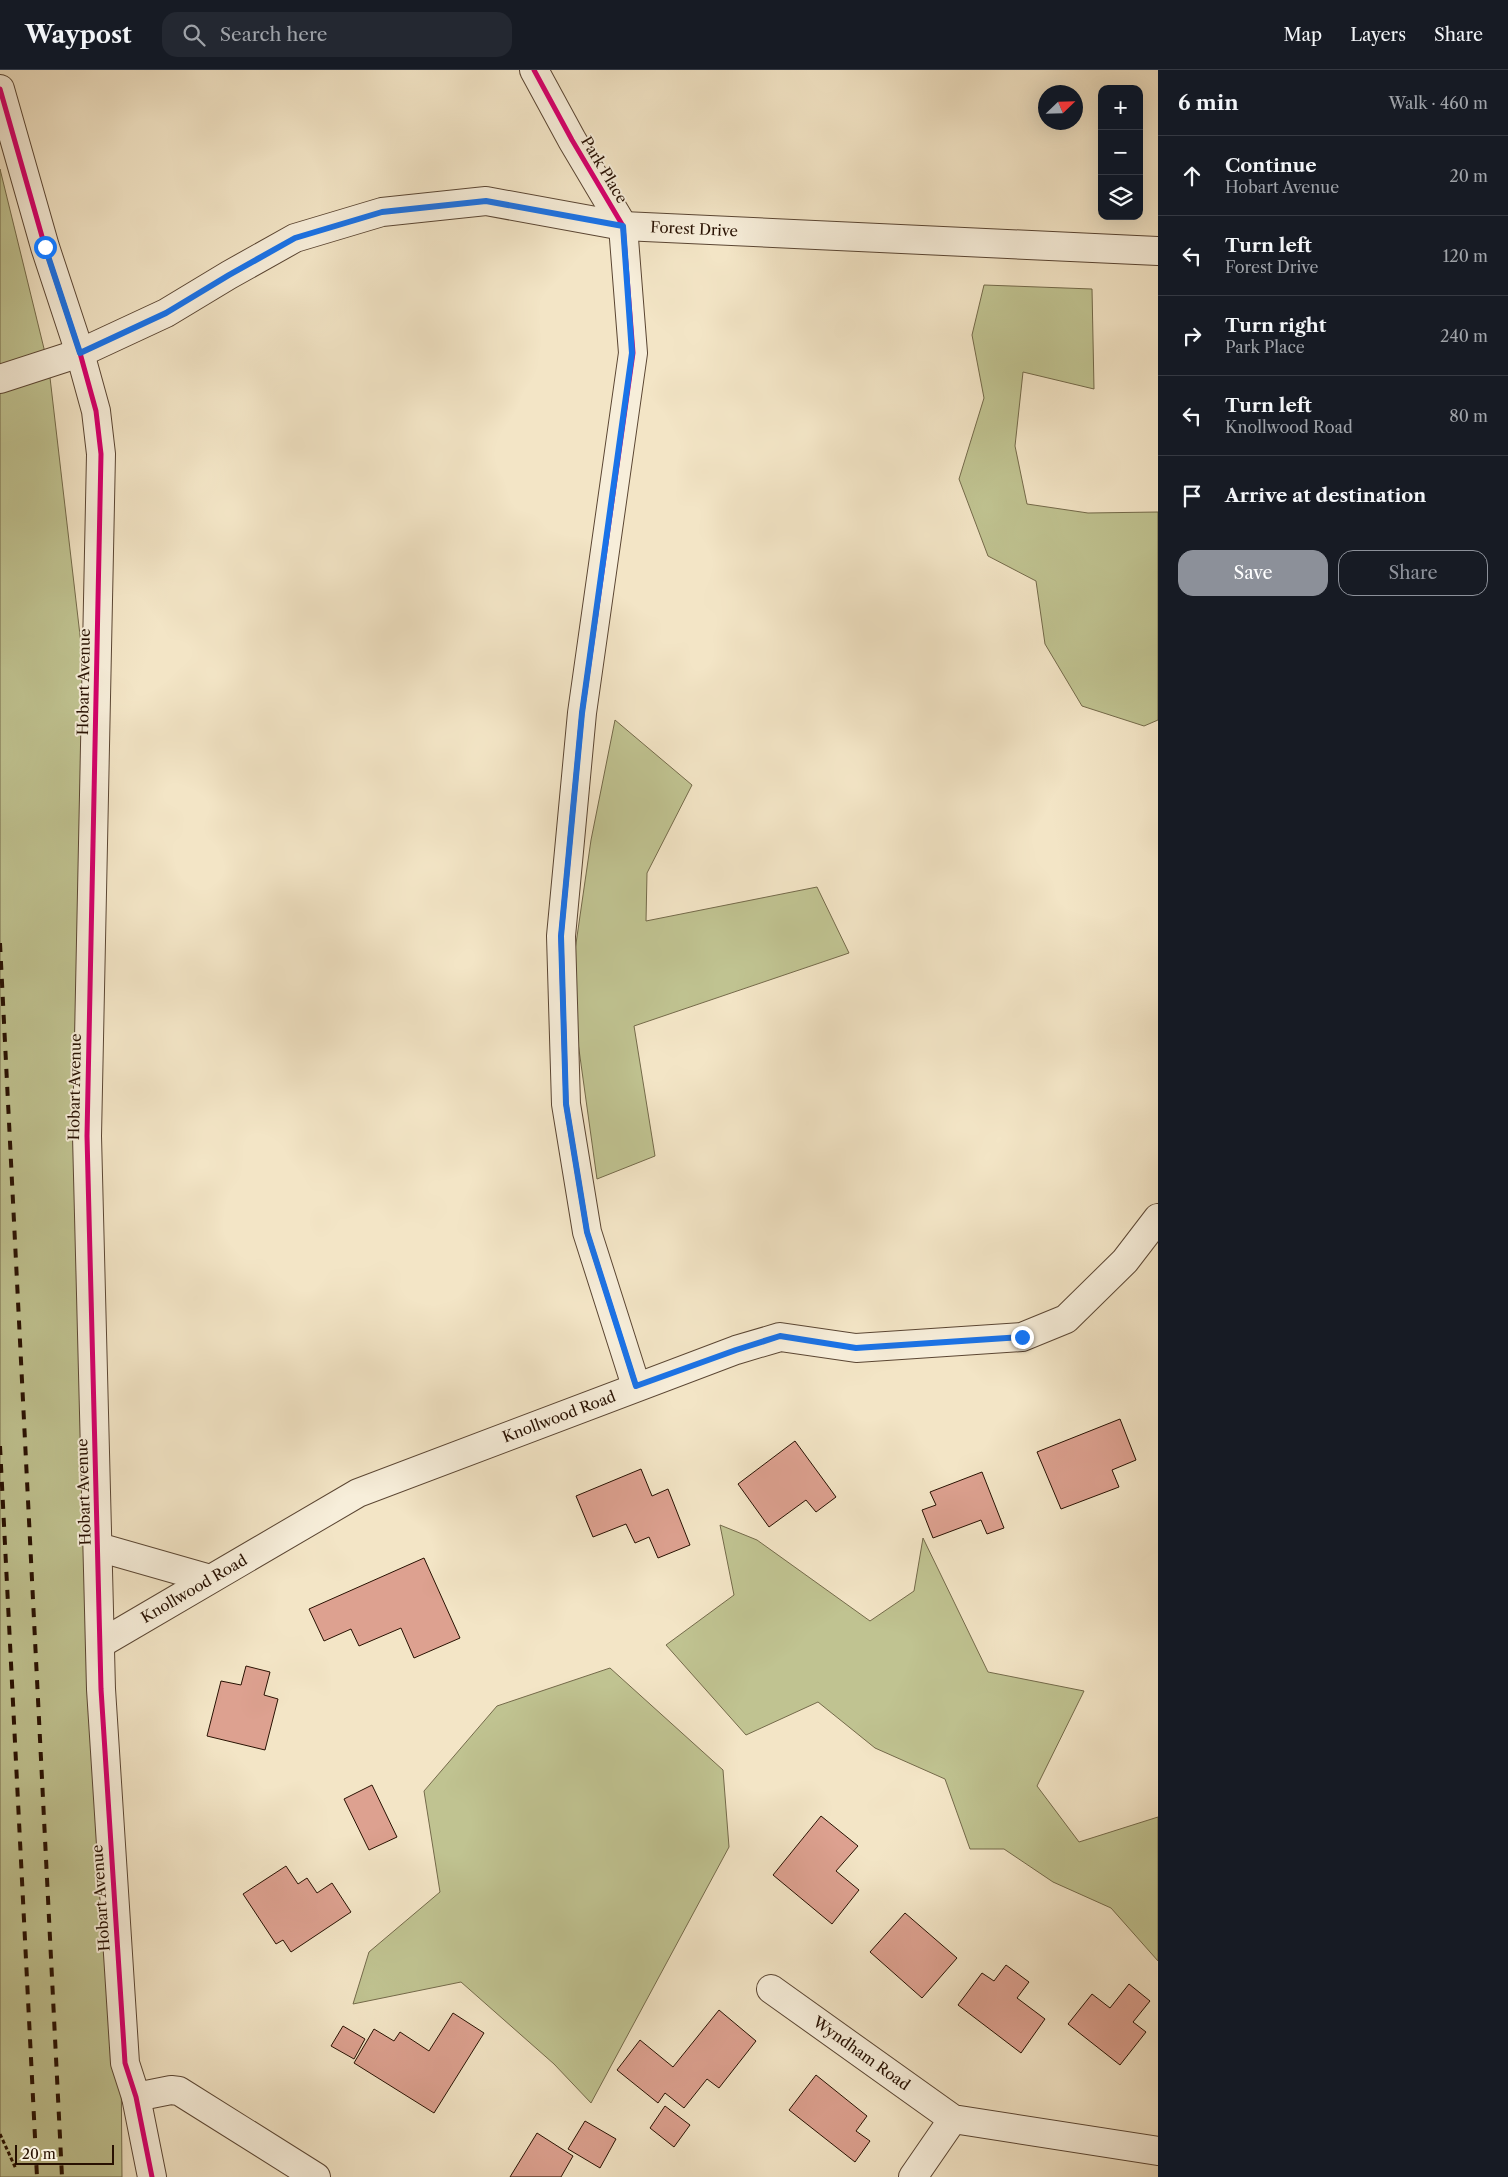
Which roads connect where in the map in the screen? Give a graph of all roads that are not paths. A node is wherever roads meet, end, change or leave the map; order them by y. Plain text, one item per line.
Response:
1 (534, 70) edge
2 (0, 89) edge
3 (623, 226) junction
4 (1158, 251) edge
5 (80, 353) junction
6 (0, 379) edge
7 (1158, 1218) edge
8 (636, 1386) junction
9 (98, 1547) junction
10 (210, 1579) junction
11 (100, 1644) junction
12 (770, 1989) dead end
13 (136, 2097) junction
14 (953, 2119) junction
15 (1158, 2151) edge
16 (152, 2177) edge
17 (316, 2177) edge
18 (913, 2177) edge

1 - 3 street, Park Place
2 - 5 street, Hobart Avenue
3 - 4 street, Forest Drive
3 - 5 street, Forest Drive
3 - 8 street, Park Place
5 - 6 street, Forest Drive
5 - 9 street, Hobart Avenue
7 - 8 street, Knollwood Road
8 - 10 street, Knollwood Road
9 - 10 street
9 - 11 street, Hobart Avenue
10 - 11 street, Knollwood Road
11 - 13 street, Hobart Avenue
12 - 14 street, Wyndham Road
13 - 16 street, Hobart Avenue
13 - 17 street
14 - 15 street, Wyndham Road
14 - 18 street

